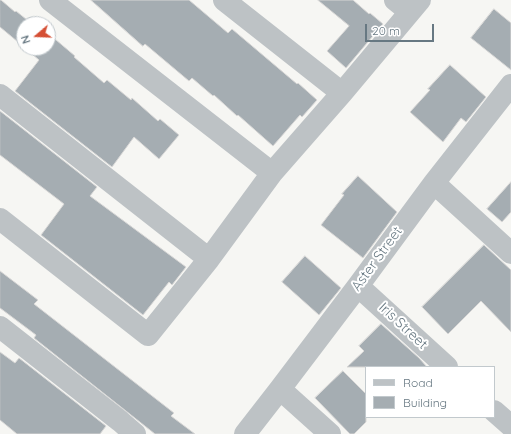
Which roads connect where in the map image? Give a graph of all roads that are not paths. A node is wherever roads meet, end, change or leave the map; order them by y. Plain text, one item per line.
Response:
1 (50, 0) edge
2 (224, 0) edge
3 (408, 4) edge
4 (511, 85) edge
5 (342, 93) junction
6 (0, 95) edge
7 (272, 173) junction
8 (434, 183) junction
9 (0, 219) edge
10 (511, 253) edge
11 (209, 259) junction
12 (358, 286) junction
13 (0, 328) edge
14 (446, 366) edge
15 (280, 389) junction
16 (495, 412) edge
17 (511, 426) edge
18 (123, 430) edge
19 (245, 434) edge
20 (330, 434) edge

1 - 7 street
2 - 5 street
3 - 5 street
4 - 8 street, Aster Street
5 - 7 street
6 - 11 street
7 - 11 street
8 - 10 street
8 - 12 street, Aster Street
9 - 11 street
12 - 14 street, Iris Street
12 - 15 street, Aster Street
13 - 18 street
15 - 19 street, Aster Street
15 - 20 street
16 - 17 street

